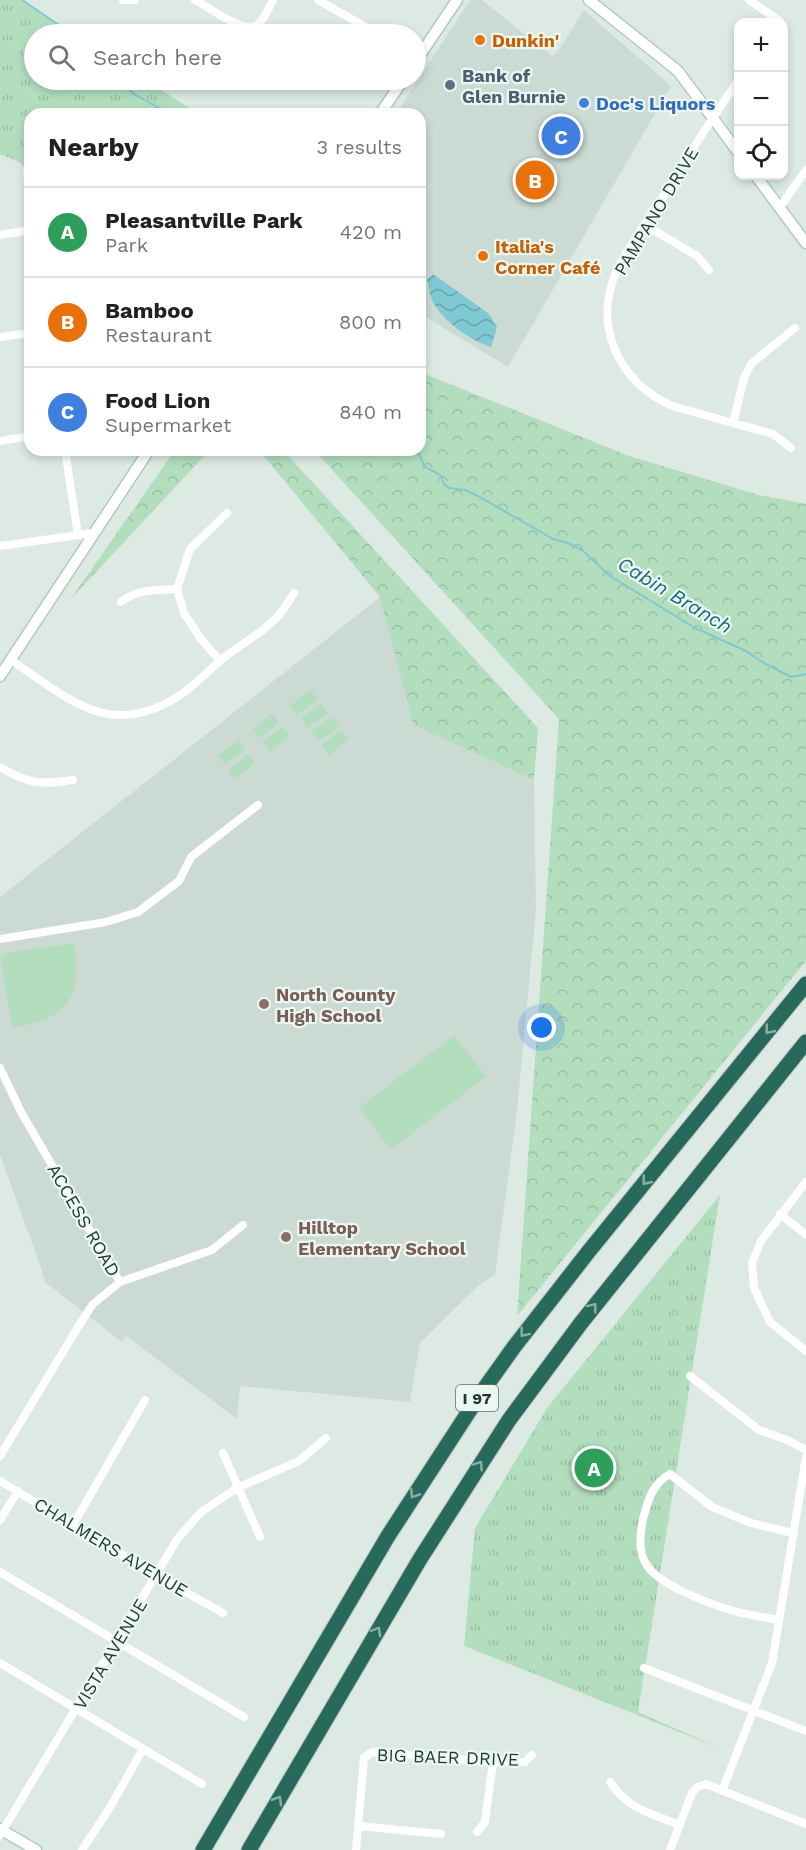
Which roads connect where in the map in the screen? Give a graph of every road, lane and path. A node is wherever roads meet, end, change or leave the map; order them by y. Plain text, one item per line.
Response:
1 (123, 0) edge
2 (135, 0) edge
3 (195, 0) edge
4 (273, 0) edge
5 (318, 0) edge
6 (457, 0) edge
7 (589, 0) edge
8 (748, 0) edge
9 (775, 18) edge
10 (239, 24) edge
11 (258, 24) edge
12 (360, 24) edge
13 (426, 44) edge
14 (734, 87) edge
15 (396, 90) edge
16 (384, 108) edge
17 (713, 117) junction
18 (734, 146) edge
19 (806, 170) edge
20 (759, 180) edge
21 (780, 207) junction
22 (645, 225) junction
23 (24, 231) edge
24 (0, 235) edge
25 (806, 243) edge
26 (709, 270) dead end
27 (795, 328) dead end
28 (24, 334) edge
29 (0, 337) edge
30 (733, 423) junction
31 (24, 437) edge
32 (0, 441) edge
33 (791, 448) dead end
34 (66, 456) edge
35 (145, 456) edge
36 (227, 513) dead end
37 (93, 532) junction
38 (78, 535) junction
39 (0, 546) edge
40 (177, 589) junction
41 (294, 593) dead end
42 (122, 602) dead end
43 (11, 660) junction
44 (220, 661) junction
45 (0, 676) edge
46 (0, 767) edge
47 (73, 780) dead end
48 (258, 806) dead end
49 (0, 939) edge
50 (806, 984) edge
51 (806, 1043) edge
52 (0, 1068) edge
53 (806, 1182) edge
54 (780, 1214) junction
55 (243, 1225) dead end
56 (806, 1234) edge
57 (120, 1282) junction
58 (806, 1351) edge
59 (690, 1376) dead end
60 (145, 1400) dead end
61 (326, 1438) dead end
62 (806, 1450) edge
63 (223, 1453) dead end
64 (0, 1456) edge
65 (806, 1457) edge
66 (0, 1480) edge
67 (237, 1488) junction
68 (18, 1491) junction
69 (0, 1520) edge
70 (73, 1525) junction
71 (793, 1533) junction
72 (260, 1537) dead end
73 (0, 1572) edge
74 (157, 1576) junction
75 (223, 1613) dead end
76 (779, 1620) junction
77 (116, 1641) junction
78 (3, 1664) edge
79 (644, 1668) dead end
80 (0, 1674) edge
81 (77, 1709) junction
82 (754, 1712) junction
83 (244, 1717) dead end
84 (806, 1731) edge
85 (143, 1749) junction
86 (532, 1755) dead end
87 (493, 1762) junction
88 (610, 1782) dead end
89 (202, 1784) dead end
90 (722, 1791) junction
91 (806, 1824) edge
92 (680, 1825) junction
93 (359, 1826) junction
94 (1, 1831) edge
95 (477, 1832) dead end
96 (441, 1834) dead end
97 (36, 1850) edge
98 (82, 1850) edge
99 (203, 1850) edge
100 (249, 1850) edge
101 (356, 1850) edge
102 (670, 1850) edge

1 - 2 street
3 - 10 street
4 - 11 street
5 - 12 street
6 - 13 main road
7 - 17 main road
8 - 9 street
14 - 17 street, PAMPANO DRIVE
15 - 16 main road
17 - 18 main road
17 - 22 street, PAMPANO DRIVE
19 - 21 street
20 - 21 main road
21 - 25 main road
22 - 26 street
22 - 30 street, PAMPANO DRIVE
23 - 24 street
27 - 30 street
28 - 29 street
30 - 33 street, PAMPANO DRIVE
31 - 32 street
34 - 38 street
35 - 37 main road
36 - 40 street
37 - 38 street
37 - 43 main road
38 - 39 street
40 - 42 street
40 - 44 street
41 - 44 street
43 - 44 street
43 - 45 main road
46 - 47 street
48 - 49 street
50 -> 99 highway, I 97
100 -> 51 highway, I 97
52 - 57 street, ACCESS ROAD
53 - 54 street
54 - 56 street
54 - 58 street
55 - 57 street, ACCESS ROAD
57 - 64 street
59 - 62 street
60 - 70 street
61 - 67 street, VISTA AVENUE
63 - 67 street
65 - 71 street
66 - 68 street, CHALMERS AVENUE
67 - 72 street
67 - 74 street, VISTA AVENUE
68 - 69 street
68 - 70 street, CHALMERS AVENUE
70 - 74 street, CHALMERS AVENUE
71 - 76 street
71 - 76 street
73 - 77 street
74 - 75 street, CHALMERS AVENUE
74 - 77 street, VISTA AVENUE
76 - 82 street
77 - 81 street, VISTA AVENUE
77 - 83 street
78 - 80 street
78 - 81 street
79 - 82 street
81 - 85 street
81 - 94 street, VISTA AVENUE
82 - 84 street
82 - 90 street
85 - 89 street
85 - 98 street
86 - 87 street, BIG BAER DRIVE
87 - 93 street, BIG BAER DRIVE
87 - 95 street
88 - 92 street
90 - 91 street
90 - 92 street
92 - 102 street
93 - 96 street
93 - 101 street
94 - 97 main road

